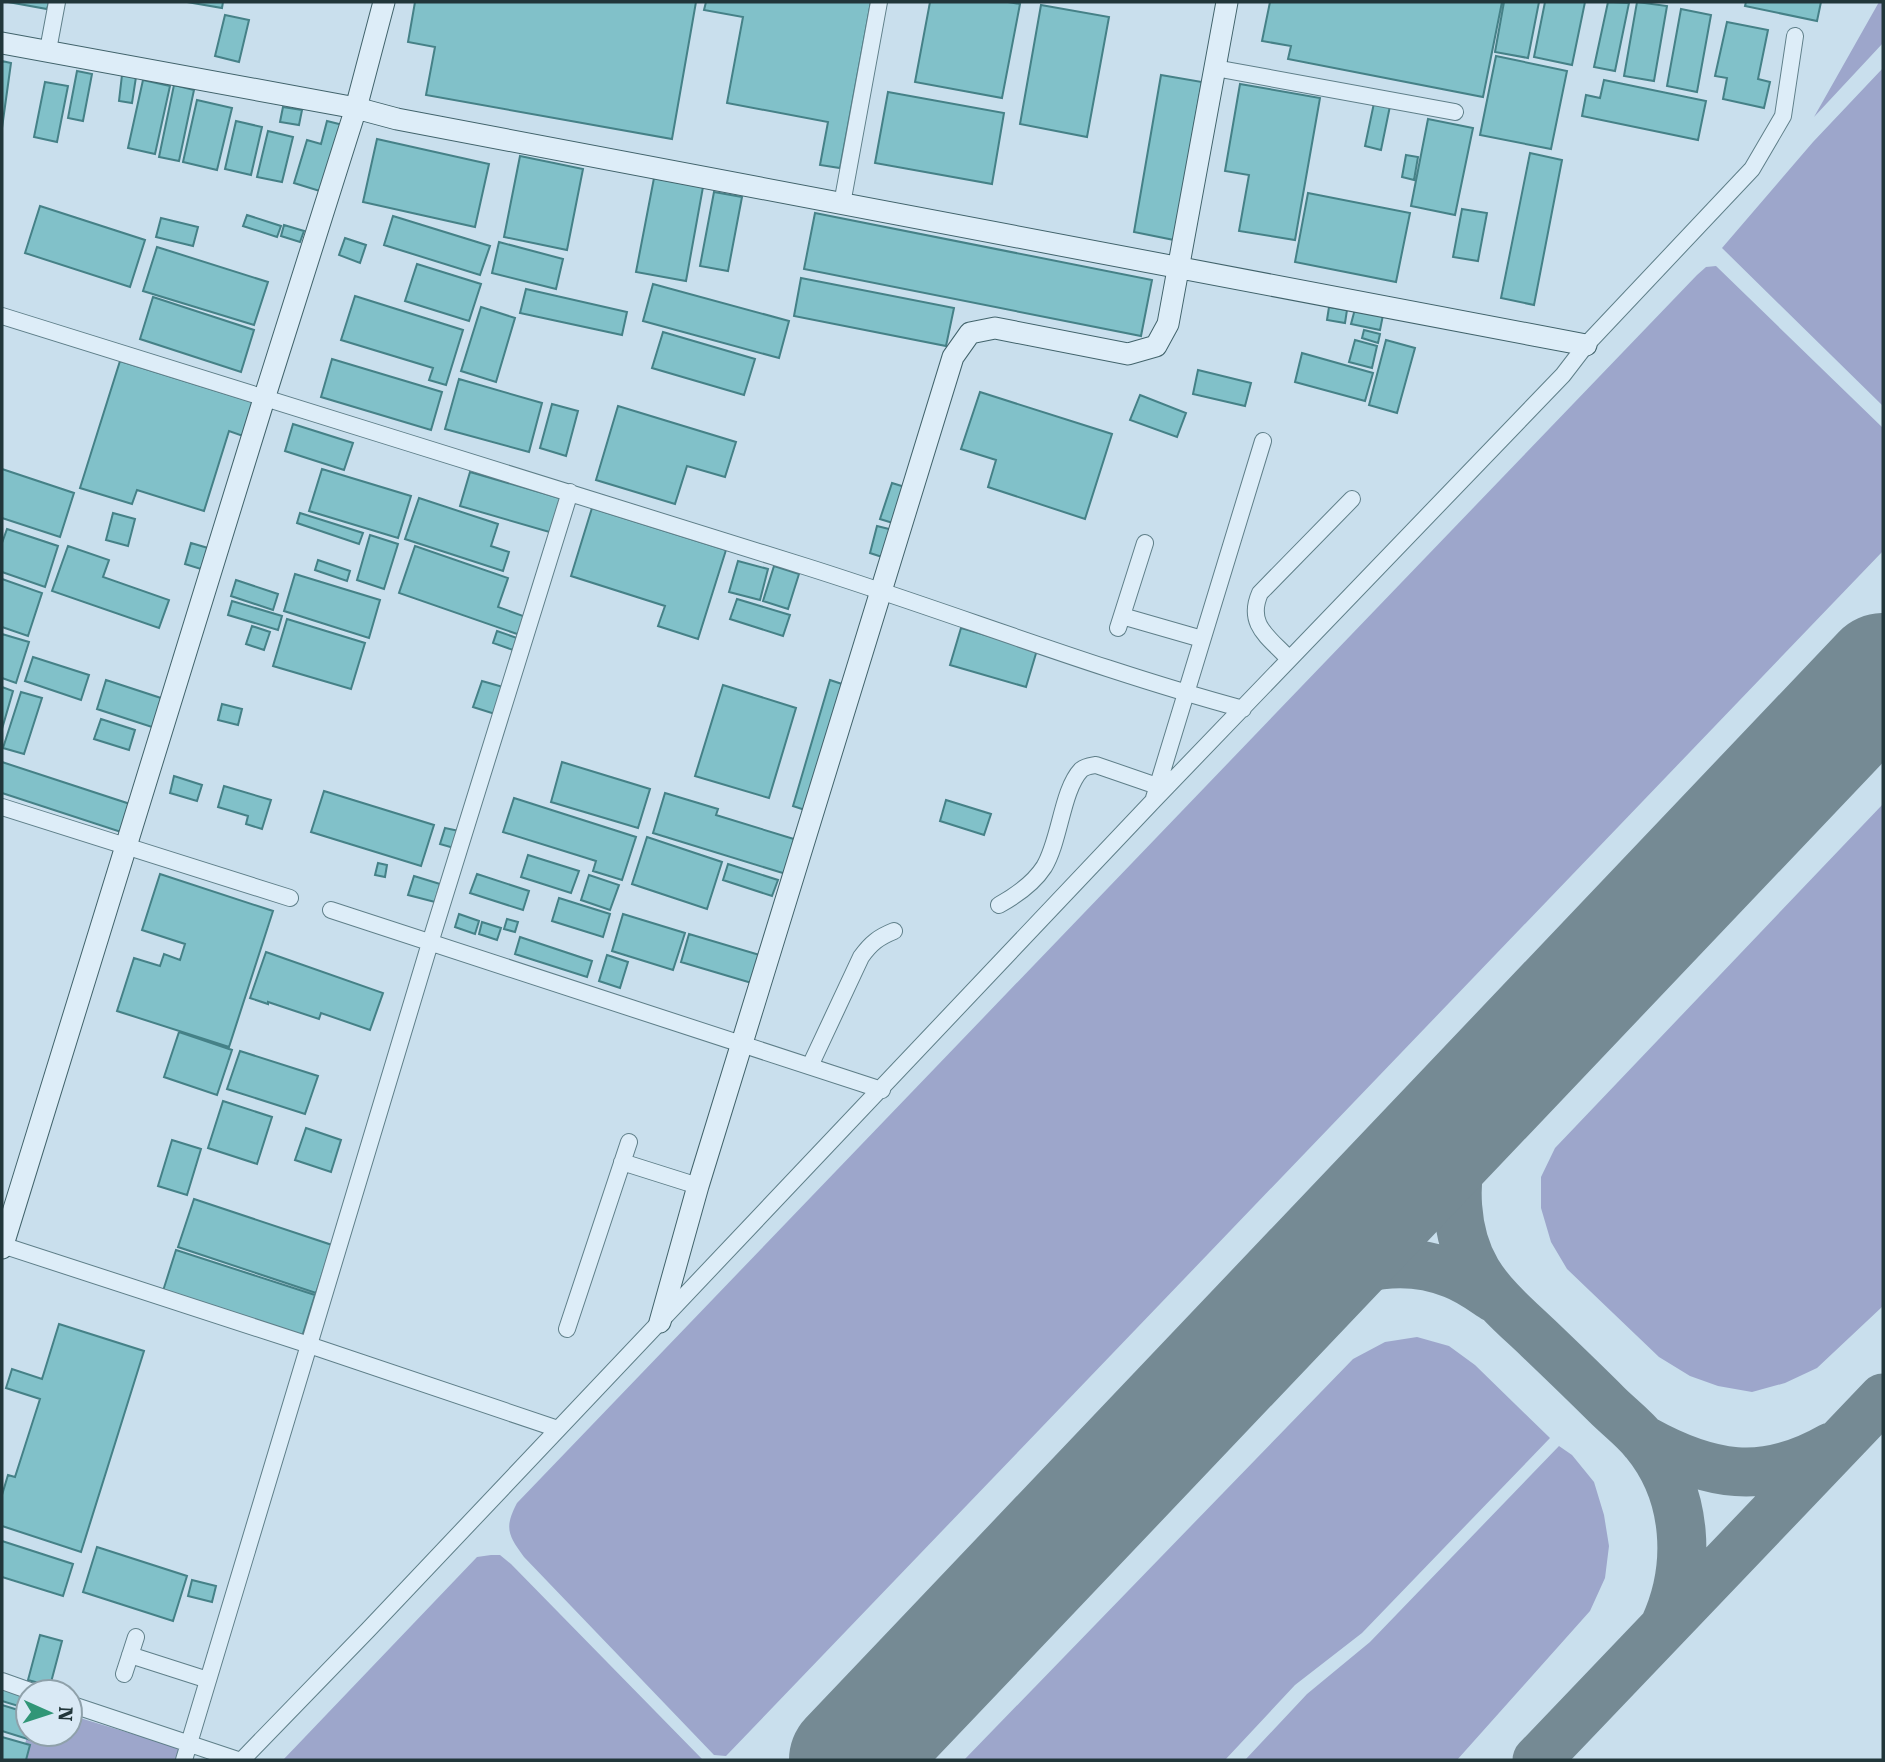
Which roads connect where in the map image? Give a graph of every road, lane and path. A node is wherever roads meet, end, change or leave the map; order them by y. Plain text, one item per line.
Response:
1 (57, 2) edge
2 (384, 2) edge
3 (879, 2) edge
4 (1227, 2) edge
5 (1795, 36) dead end
6 (2, 43) edge
7 (48, 50) junction
8 (1215, 68) junction
9 (356, 108) junction
10 (1455, 111) dead end
11 (842, 204) junction
12 (1178, 270) junction
13 (2, 316) edge
14 (1586, 345) junction
15 (264, 399) junction
16 (1263, 441) dead end
17 (570, 492) junction
18 (1353, 499) dead end
19 (1145, 543) dead end
20 (880, 590) junction
21 (1202, 639) junction
22 (1290, 659) junction
23 (1185, 694) junction
24 (1242, 709) junction
25 (1156, 793) junction
26 (2, 807) edge
27 (125, 847) junction
28 (290, 898) dead end
29 (999, 905) dead end
30 (331, 910) dead end
31 (894, 931) dead end
32 (430, 943) junction
33 (742, 1044) junction
34 (810, 1066) junction
35 (882, 1090) junction
36 (629, 1142) dead end
37 (622, 1162) junction
38 (698, 1186) junction
39 (2, 1247) edge
40 (660, 1322) junction
41 (567, 1329) dead end
42 (309, 1345) junction
43 (558, 1429) junction
44 (136, 1637) dead end
45 (130, 1655) junction
46 (124, 1674) dead end
47 (208, 1680) junction
48 (84, 1710) edge
49 (186, 1752) edge
50 (240, 1760) edge

1 - 7 street
2 - 9 street
3 - 11 street
4 - 8 street
5 - 14 street
6 - 7 street
7 - 9 street
8 - 10 street
8 - 12 street
9 - 11 street
9 - 15 street
11 - 12 street
12 - 14 street
12 - 20 street
13 - 15 street
14 - 22 street
15 - 17 street
15 - 27 street
16 - 21 street
17 - 20 street
17 - 32 street
18 - 22 street
19 - 21 street
20 - 23 street
20 - 33 street
21 - 23 street
22 - 24 street
23 - 24 street
23 - 25 street
24 - 25 street
25 - 29 street
25 - 35 street
26 - 27 street
27 - 28 street
27 - 39 street
30 - 32 street
31 - 34 street
32 - 33 street
32 - 42 street
33 - 34 street
33 - 38 street
34 - 35 street
35 - 40 street
36 - 37 street
37 - 38 street
37 - 41 street
38 - 40 street
39 - 42 street
40 - 43 street
42 - 43 street
42 - 47 street
43 - 50 street
44 - 45 street
45 - 46 street
45 - 47 street
47 - 49 street
48 - 49 street
49 - 50 street

